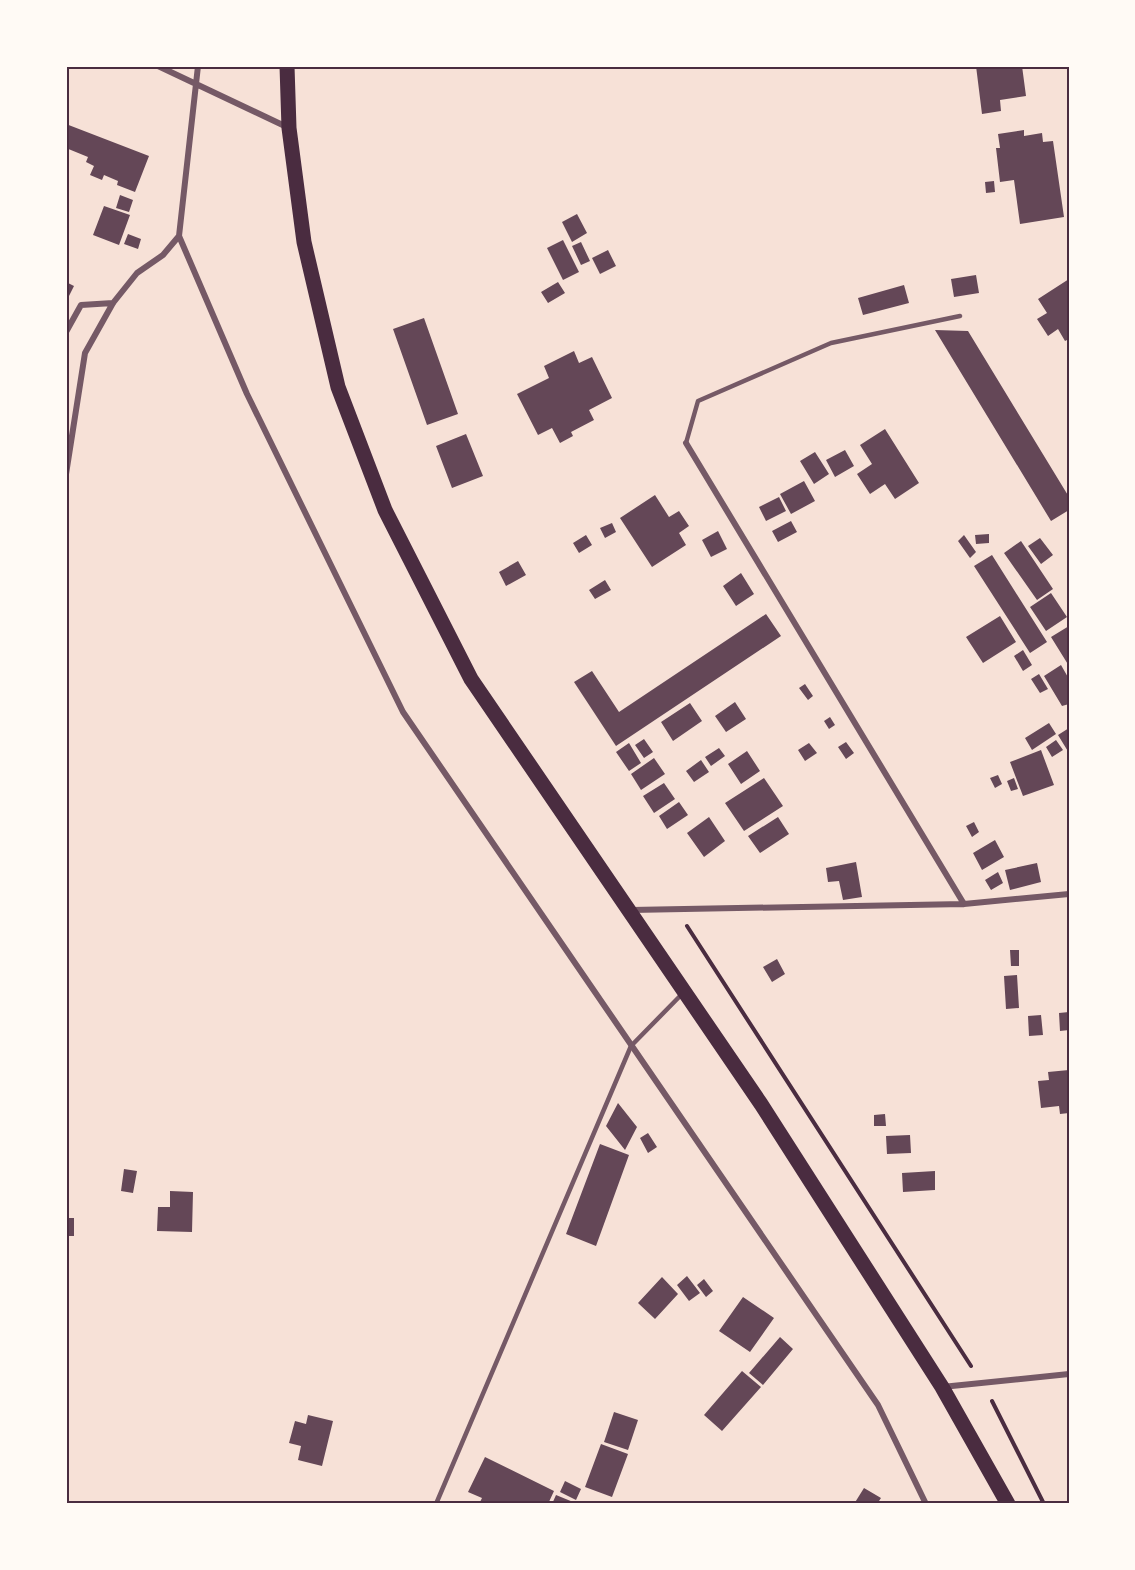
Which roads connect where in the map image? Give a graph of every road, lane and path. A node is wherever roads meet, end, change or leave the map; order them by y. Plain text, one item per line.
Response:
1 (158, 66) edge
2 (198, 66) edge
3 (287, 66) edge
4 (197, 86) junction
5 (289, 128) junction
6 (179, 236) junction
7 (113, 303) junction
8 (960, 316) dead end
9 (66, 332) edge
10 (686, 443) joint
11 (66, 474) edge
12 (1069, 894) edge
13 (964, 904) junction
14 (627, 910) junction
15 (677, 911) junction
16 (684, 992) junction
17 (631, 1046) junction
18 (1069, 1374) edge
19 (982, 1383) junction
20 (942, 1387) junction
21 (436, 1504) edge
22 (926, 1504) edge
23 (1008, 1504) edge
24 (1044, 1504) edge

1 - 4 street
2 - 4 street
3 - 5 main road
4 - 5 street
4 - 6 street
5 - 14 main road
6 - 7 street
6 - 17 street
7 - 9 street
7 - 11 street
8 - 10 lane
10 - 13 street
12 - 13 street
13 - 15 street
14 - 15 street
14 - 16 main road
15 - 19 path
16 - 17 lane
16 - 20 main road
17 - 21 lane
17 - 22 street
18 - 19 street
19 - 20 street
19 - 24 path
20 - 23 main road

